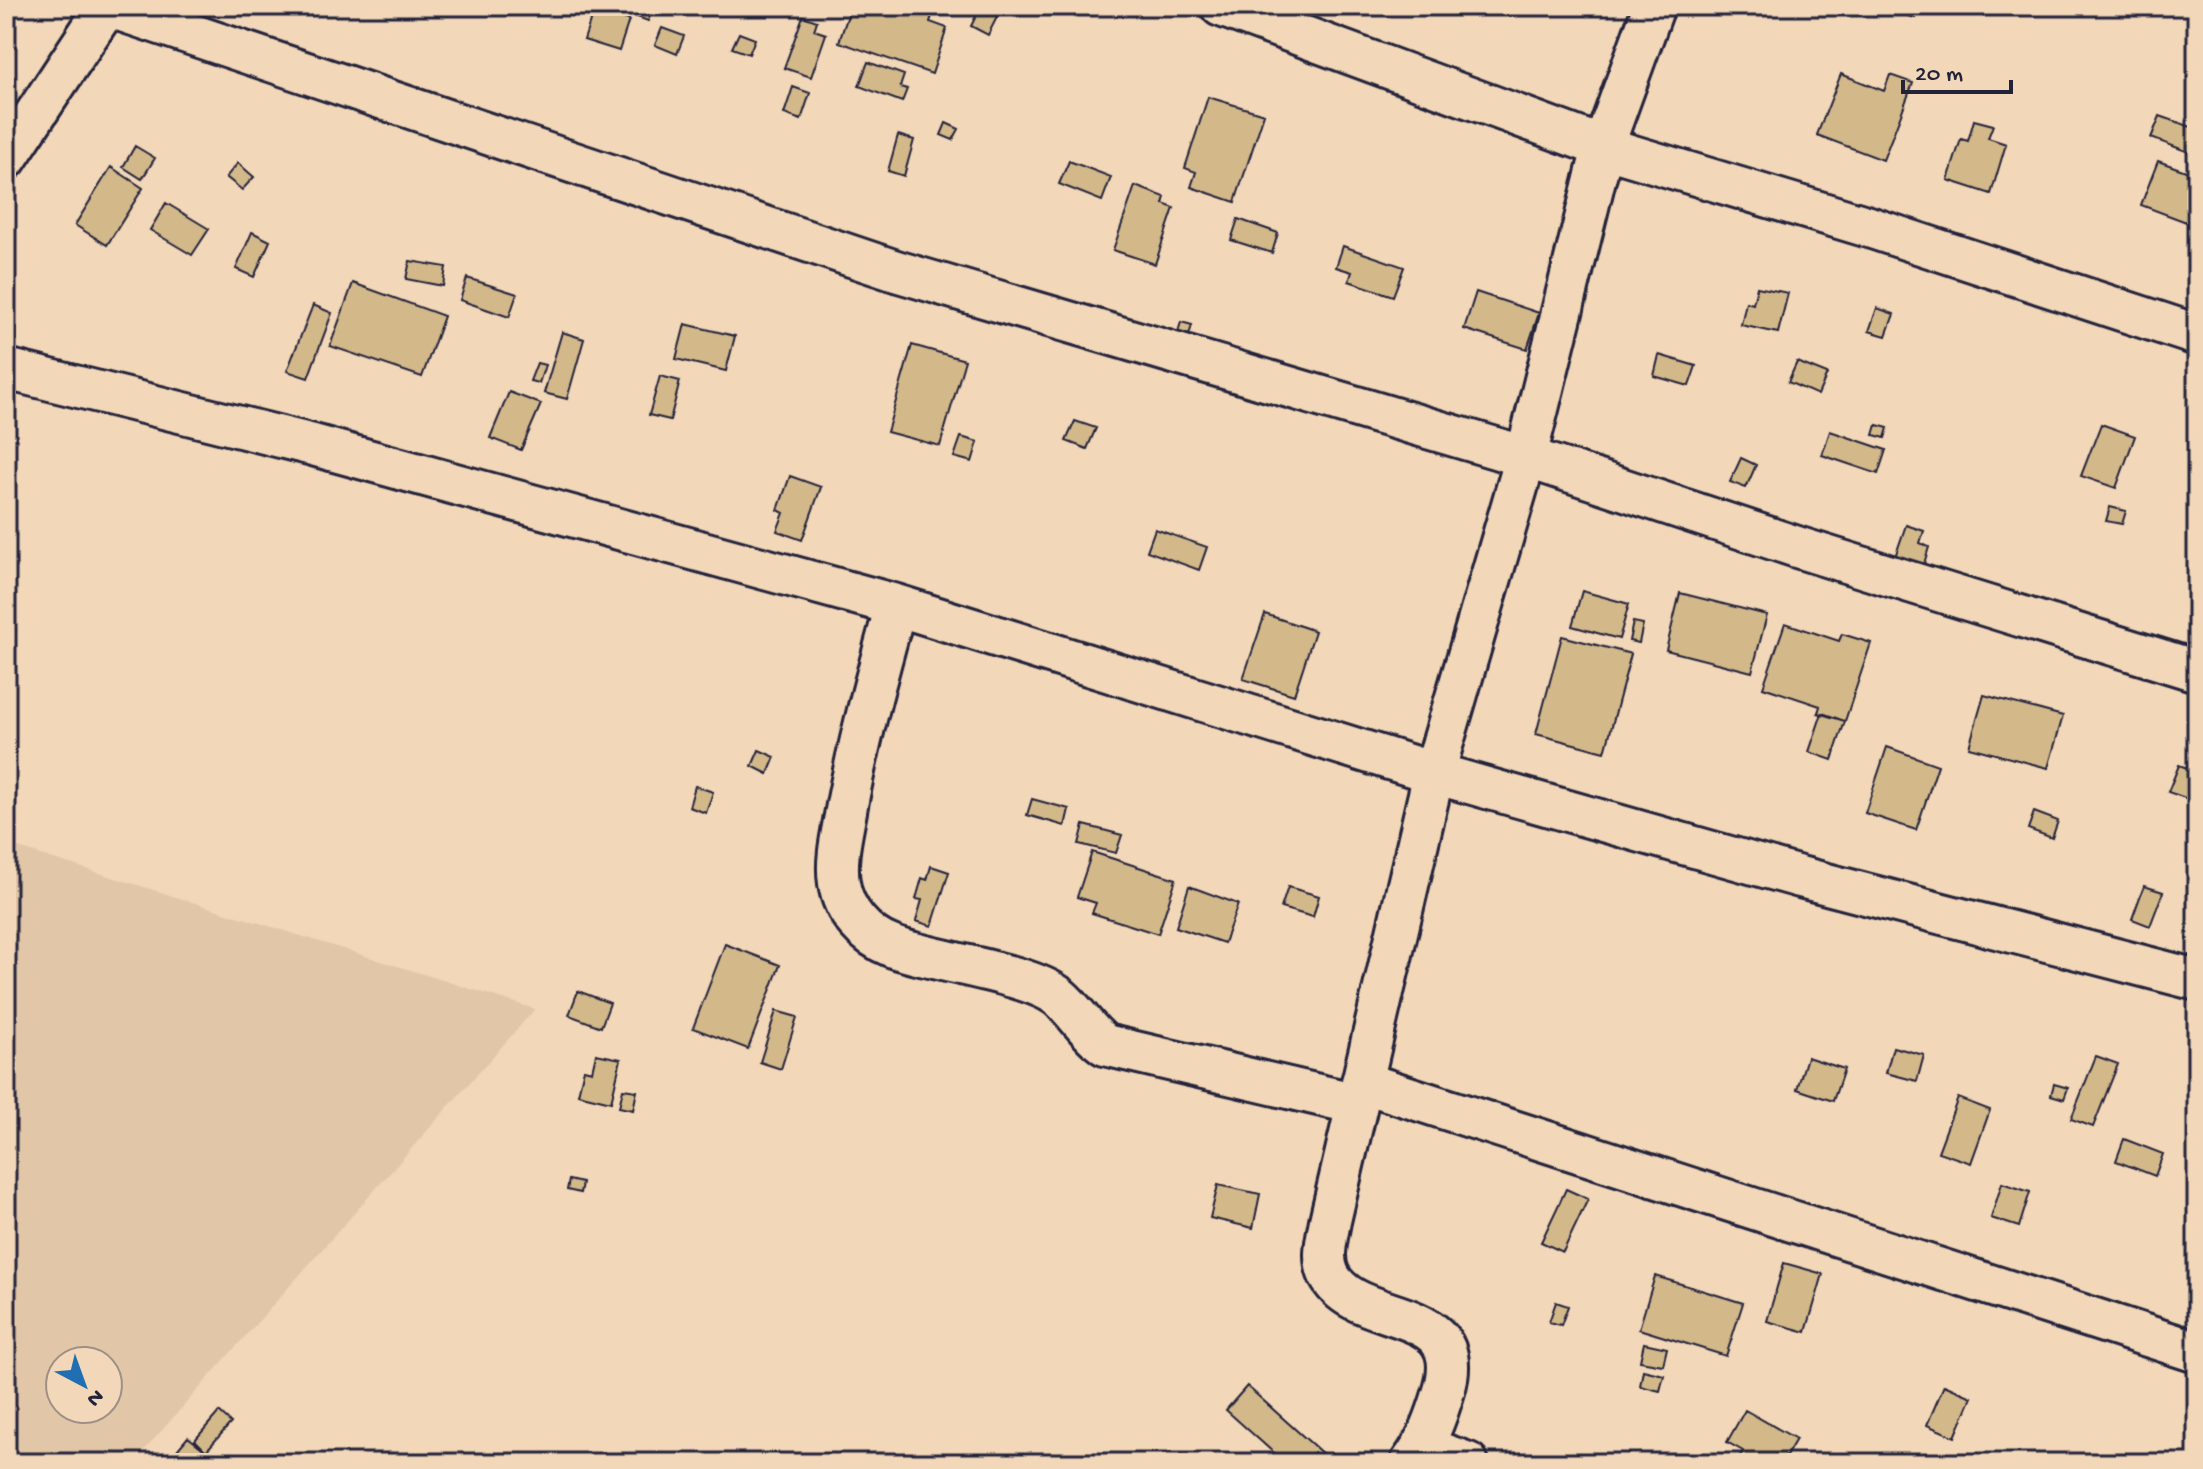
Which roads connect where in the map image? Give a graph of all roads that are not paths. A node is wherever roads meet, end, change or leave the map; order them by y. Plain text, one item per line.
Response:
1 (107, 6) edge
2 (1221, 6) edge
3 (1654, 6) edge
4 (1603, 147) junction
5 (6, 159) edge
6 (2197, 335) edge
7 (6, 369) edge
8 (1526, 457) junction
9 (896, 605) junction
10 (2197, 671) edge
11 (1434, 773) junction
12 (2197, 980) edge
13 (1360, 1093) junction
14 (2197, 1352) edge
15 (1417, 1455) edge
16 (1468, 1463) edge

1 - 5 street
1 - 8 street
2 - 4 street
3 - 4 street
4 - 6 street
4 - 8 street
7 - 9 street
8 - 10 street
8 - 11 street
9 - 11 street
9 - 13 street
11 - 12 street
11 - 13 street
13 - 14 street
13 - 15 street
15 - 16 street

